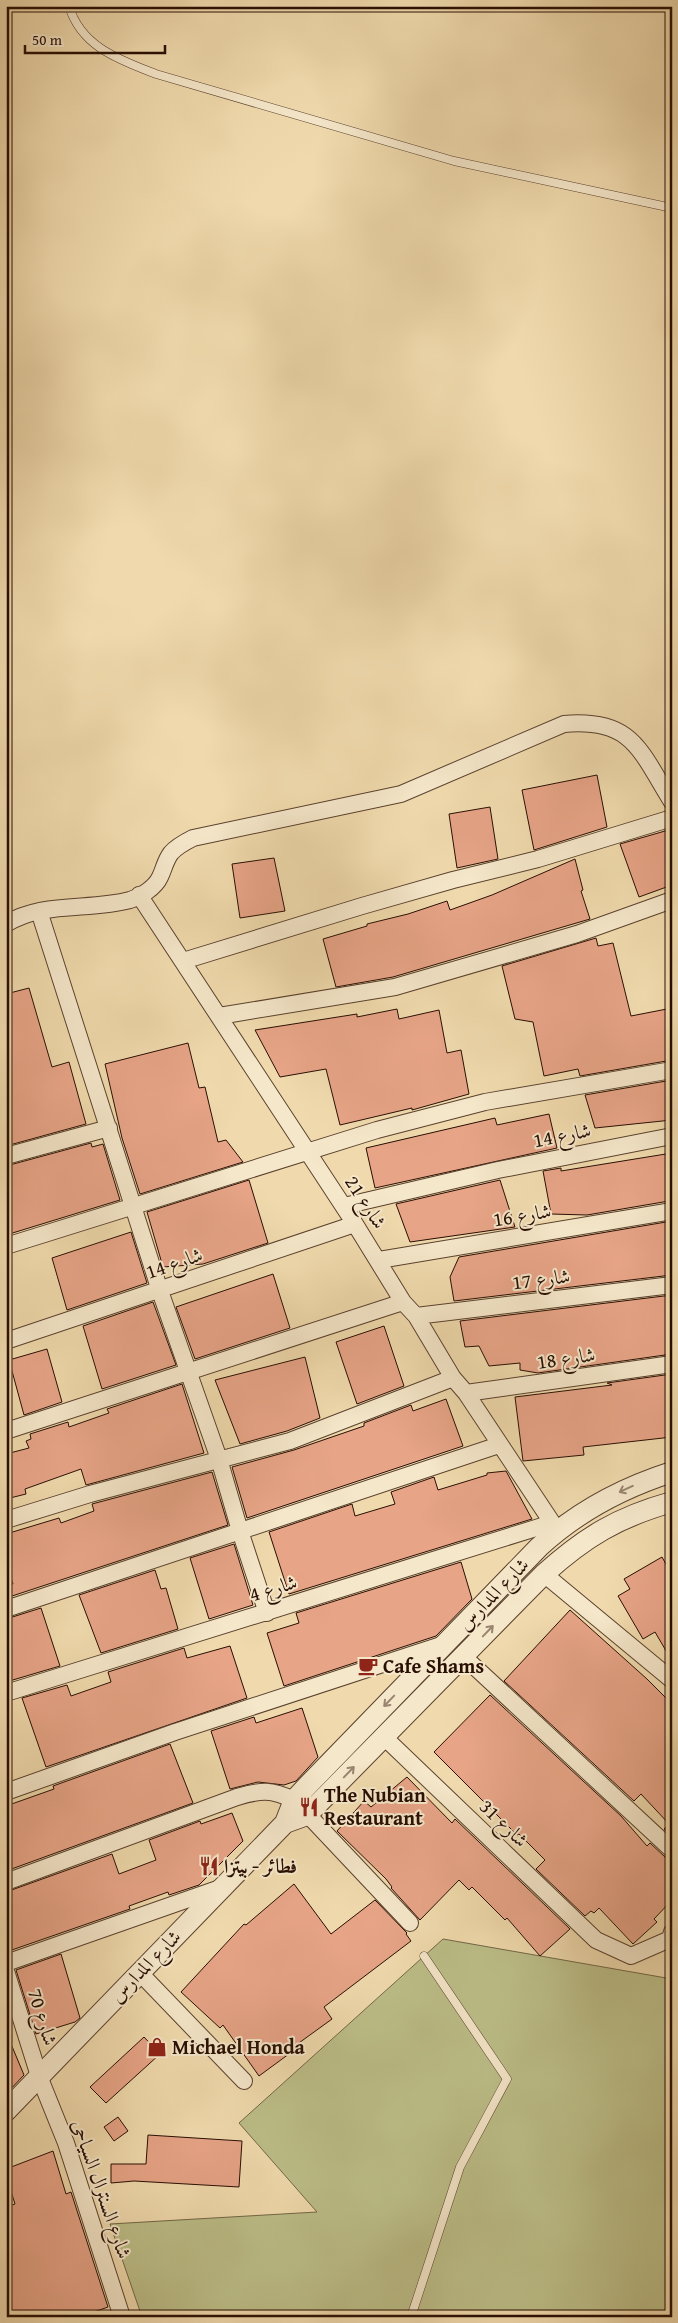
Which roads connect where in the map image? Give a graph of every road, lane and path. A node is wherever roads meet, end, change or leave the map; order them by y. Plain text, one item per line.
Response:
1 (69, 6) edge
2 (672, 208) edge
3 (672, 802) edge
4 (672, 818) edge
5 (139, 896) junction
6 (672, 900) edge
7 (39, 911) junction
8 (6, 924) edge
9 (183, 961) junction
10 (219, 1016) junction
11 (672, 1070) edge
12 (109, 1128) junction
13 (672, 1136) edge
14 (308, 1152) junction
15 (6, 1156) edge
16 (134, 1204) junction
17 (344, 1206) junction
18 (672, 1211) edge
19 (355, 1224) junction
20 (6, 1246) edge
21 (379, 1260) junction
22 (672, 1285) edge
23 (160, 1291) junction
24 (403, 1302) junction
25 (416, 1316) junction
26 (6, 1341) edge
27 (672, 1364) edge
28 (189, 1371) junction
29 (453, 1378) junction
30 (466, 1393) junction
31 (6, 1431) edge
32 (500, 1445) junction
33 (219, 1459) junction
34 (672, 1472) edge
35 (672, 1502) edge
36 (6, 1520) edge
37 (555, 1526) junction
38 (240, 1531) junction
39 (544, 1574) junction
40 (6, 1609) edge
41 (267, 1613) junction
42 (444, 1644) junction
43 (463, 1656) junction
44 (672, 1680) edge
45 (6, 1693) edge
46 (384, 1736) junction
47 (6, 1792) edge
48 (301, 1808) junction
49 (672, 1850) edge
50 (6, 1882) edge
51 (223, 1886) junction
52 (410, 1923) dead end
53 (672, 1932) edge
54 (424, 1956) dead end
55 (6, 1963) edge
56 (6, 1971) edge
57 (139, 1972) junction
58 (39, 2076) junction
59 (244, 2081) dead end
60 (6, 2111) edge
61 (122, 2317) edge
62 (411, 2317) edge

1 - 2 lane
3 - 5 street
4 - 9 street
5 - 7 street
5 - 9 street, شارع 21
6 - 10 street
7 - 8 street
7 - 12 street
9 - 10 street, شارع 21
10 - 14 street, شارع 21
11 - 14 street
12 - 15 street
12 - 16 street
13 - 17 street, شارع 14
14 - 16 street
14 - 17 street, شارع 21
16 - 20 street
16 - 23 street
17 - 19 street, شارع 21
18 - 21 street, شارع 16
19 - 21 street, شارع 21
19 - 23 street, شارع 14
21 - 24 street, شارع 21
22 - 25 street, شارع 17
23 - 26 street, شارع 14
23 - 28 street
24 - 25 street, شارع 21
24 - 28 street
25 - 29 street, شارع 21
27 - 30 street, شارع 18
28 - 31 street
28 - 33 street
29 - 30 street, شارع 21
29 - 33 street
30 - 32 street, شارع 21
32 - 37 street, شارع 21
32 - 38 street
33 - 36 street
33 - 38 street
34 -> 37 street, شارع المدارس
35 - 39 street, شارع المدارس
37 - 41 street, شارع 4
37 - 42 street, شارع المدارس
38 - 40 street
38 - 41 street
43 -> 39 street, شارع المدارس
39 - 44 street
41 - 45 street, شارع 4
42 - 47 street
42 -> 48 street, شارع المدارس
43 - 46 street, شارع المدارس
43 - 49 street
48 -> 46 street, شارع المدارس
46 - 53 street, شارع 31
48 - 50 street
48 - 51 street, شارع المدارس
48 - 52 street
51 - 55 street
51 - 57 street, شارع المدارس
54 - 62 lane
56 - 58 street, شارع 70
57 - 58 street, شارع المدارس
57 - 59 street
58 - 60 street, شارع المدارس
58 - 61 street, شارع السنترال السياحى

